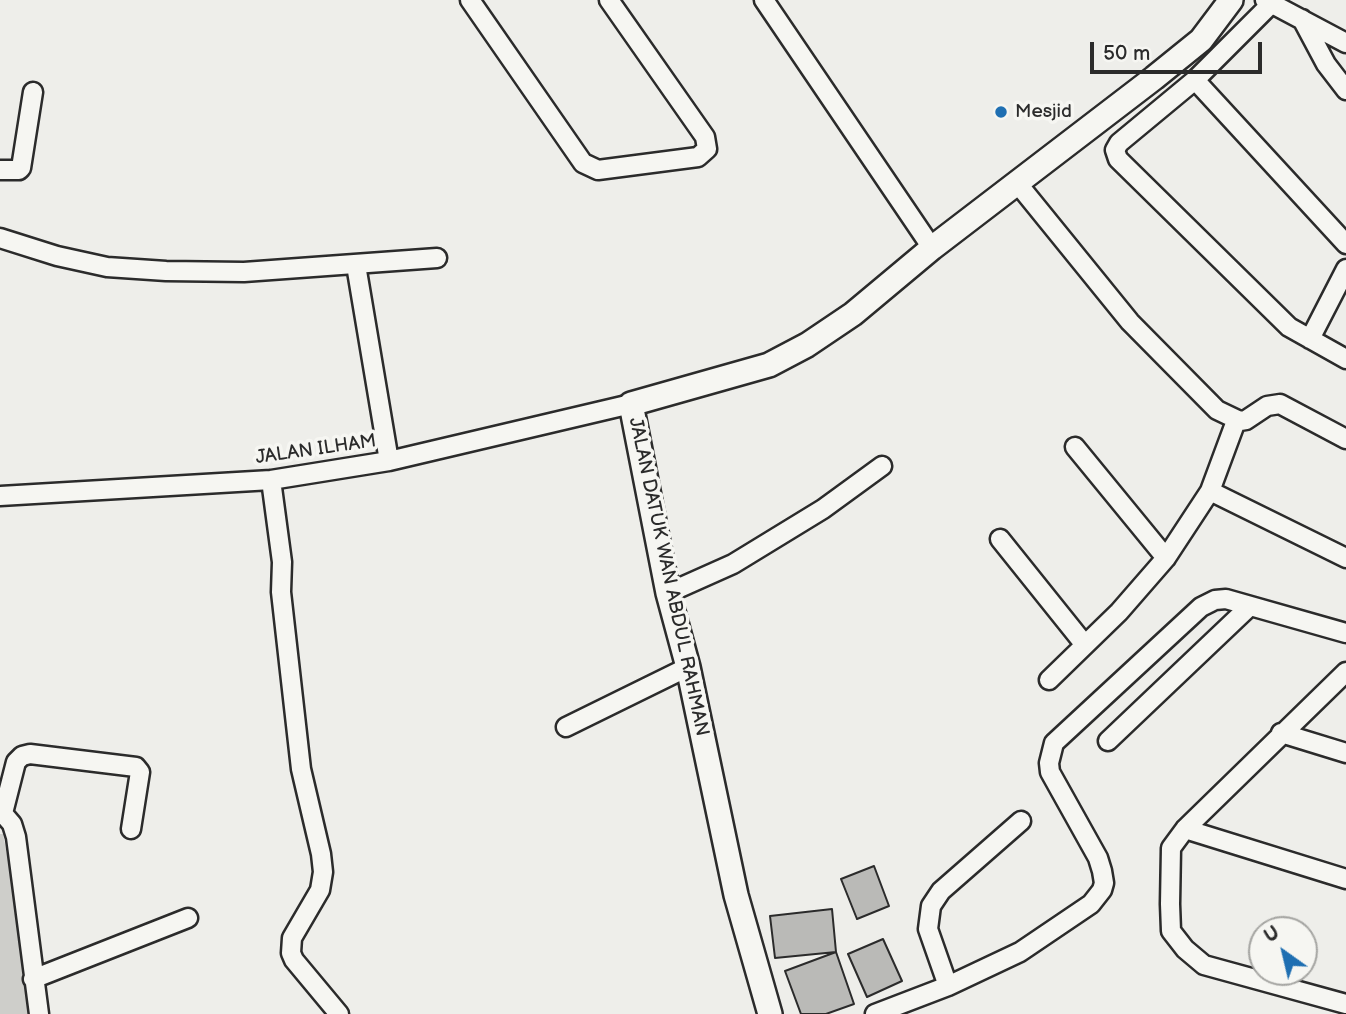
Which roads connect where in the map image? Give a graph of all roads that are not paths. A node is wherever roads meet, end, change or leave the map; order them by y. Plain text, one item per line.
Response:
1 (470, 0) edge
2 (609, 0) edge
3 (764, 0) edge
4 (1231, 0) edge
5 (1268, 2) edge
6 (1301, 18) junction
7 (1346, 43) edge
8 (1195, 80) junction
9 (1346, 90) edge
10 (33, 92) dead end
11 (0, 170) edge
12 (1017, 184) junction
13 (0, 239) edge
14 (1346, 244) edge
15 (932, 248) junction
16 (437, 258) dead end
17 (356, 265) junction
18 (1346, 269) edge
19 (1310, 339) junction
20 (1346, 359) edge
21 (631, 404) junction
22 (1236, 421) junction
23 (1346, 439) edge
24 (1075, 447) dead end
25 (389, 461) junction
26 (882, 466) dead end
27 (271, 480) junction
28 (1210, 491) junction
29 (0, 496) edge
30 (1000, 539) dead end
31 (1166, 558) junction
32 (1346, 558) edge
33 (668, 593) junction
34 (1250, 606) junction
35 (1346, 633) edge
36 (1085, 645) junction
37 (688, 667) junction
38 (1346, 671) edge
39 (1049, 680) dead end
40 (566, 727) dead end
41 (1281, 733) junction
42 (1108, 741) dead end
43 (1346, 753) edge
44 (1, 812) edge
45 (1021, 821) dead end
46 (131, 829) dead end
47 (1185, 829) junction
48 (1346, 879) edge
49 (188, 918) dead end
50 (33, 979) junction
51 (948, 986) junction
52 (1346, 1004) edge
53 (39, 1014) edge
54 (339, 1014) edge
55 (770, 1014) edge
56 (875, 1014) edge

1 - 2 street
3 - 15 street
4 - 12 street, JALAN DATUK WAN ABDUL RAHMAN
5 - 6 street
5 - 8 street
6 - 7 street
6 - 9 street
8 - 14 street
8 - 19 street
10 - 11 street
12 - 15 street, JALAN DATUK WAN ABDUL RAHMAN
12 - 22 street
13 - 17 street
15 - 21 street, JALAN DATUK WAN ABDUL RAHMAN
16 - 17 street
17 - 25 street
18 - 19 street
19 - 20 street
21 - 25 street, JALAN ILHAM
21 - 33 street, JALAN DATUK WAN ABDUL RAHMAN
22 - 23 street
22 - 28 street
24 - 31 street
25 - 27 street, JALAN ILHAM
26 - 33 street
27 - 29 street, JALAN ILHAM
27 - 54 street
28 - 31 street
28 - 32 street
30 - 36 street
31 - 36 street
33 - 37 street, JALAN DATUK WAN ABDUL RAHMAN
34 - 35 street
34 - 42 street
34 - 51 street
36 - 39 street
37 - 40 street
37 - 55 street, JALAN DATUK WAN ABDUL RAHMAN
38 - 41 street
41 - 43 street
41 - 47 street
44 - 46 street
44 - 50 street
45 - 51 street
47 - 48 street
47 - 52 street
49 - 50 street
50 - 53 street
51 - 56 street

